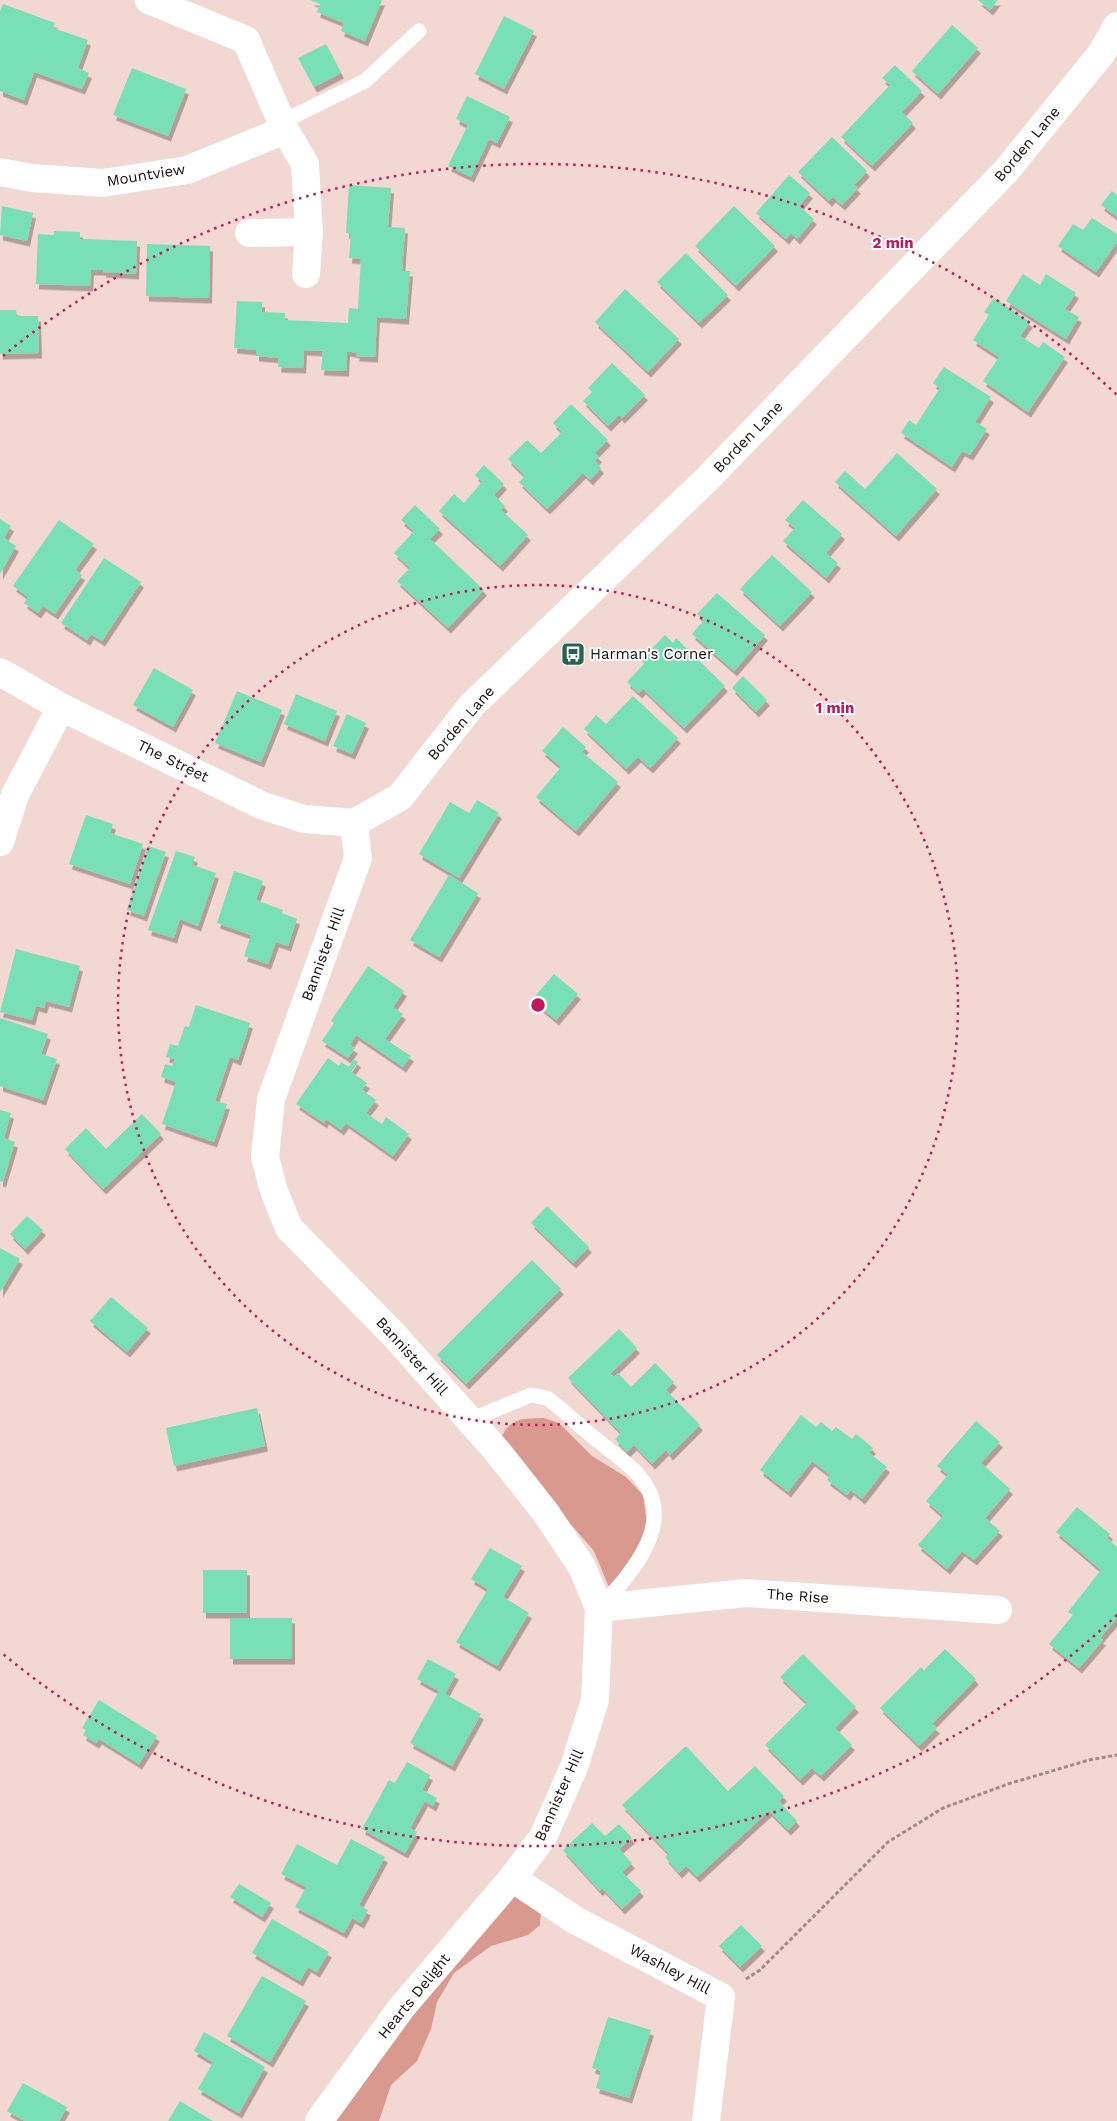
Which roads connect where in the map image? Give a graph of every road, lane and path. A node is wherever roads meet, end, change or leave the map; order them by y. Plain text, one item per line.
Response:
1 (149, 0) edge
2 (1117, 26) edge
3 (420, 31) dead end
4 (283, 126) junction
5 (0, 172) edge
6 (309, 232) junction
7 (249, 233) dead end
8 (306, 274) dead end
9 (0, 672) edge
10 (61, 707) junction
11 (354, 823) junction
12 (0, 842) edge
13 (470, 1420) junction
14 (599, 1608) junction
15 (998, 1610) dead end
16 (1117, 1755) edge
17 (514, 1876) junction
18 (721, 1997) junction
19 (319, 2121) edge
20 (706, 2121) edge

1 - 4 street
2 - 11 street, Borden Lane
3 - 4 lane
4 - 5 street, Mountview
4 - 6 street
6 - 7 street
6 - 8 street
9 - 10 street, The Street
10 - 11 street, The Street
10 - 12 street
11 - 13 street, Bannister Hill
13 - 14 street, Bannister Hill
13 - 14 lane
14 - 15 street, The Rise
14 - 17 street, Bannister Hill
16 - 18 path
17 - 18 street, Washley Hill
17 - 19 street, Hearts Delight
18 - 20 street, Washley Hill

